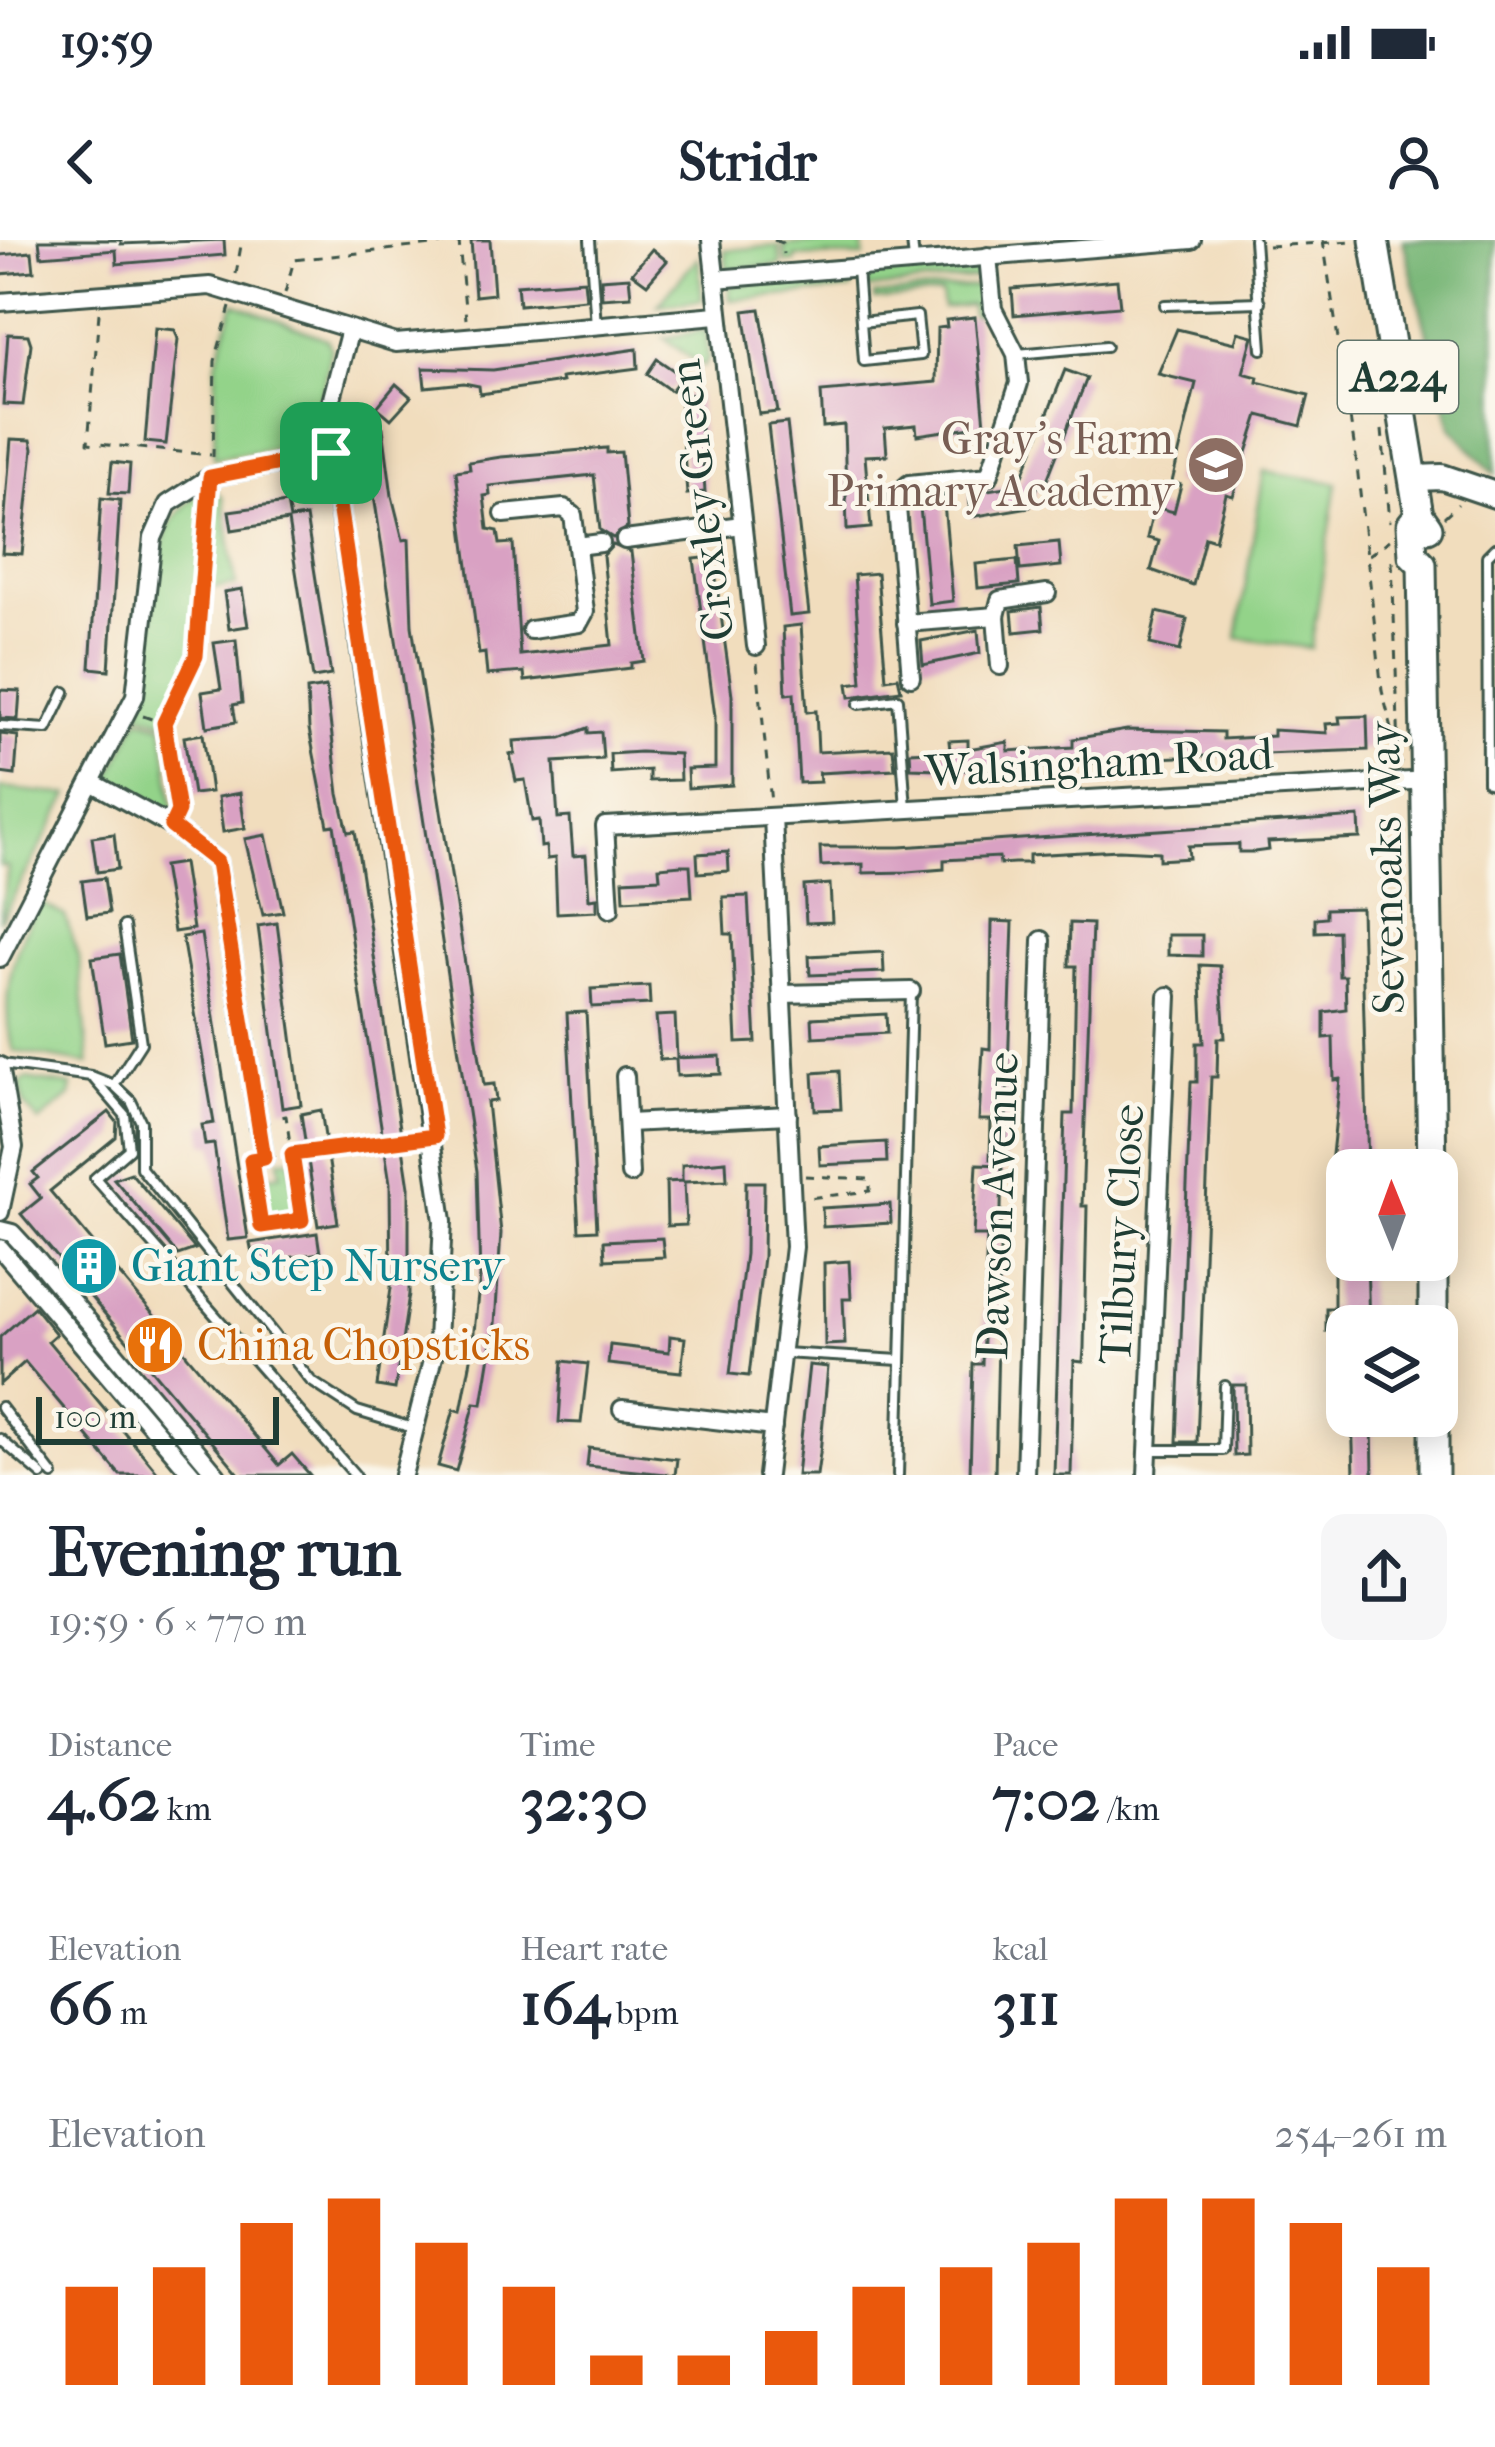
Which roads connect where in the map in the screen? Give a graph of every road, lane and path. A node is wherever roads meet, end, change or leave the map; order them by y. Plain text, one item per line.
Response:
1 (242, 240) edge
2 (590, 240) edge
3 (710, 240) edge
4 (774, 240) edge
5 (912, 240) edge
6 (1192, 240) edge
7 (1374, 240) edge
8 (1323, 241) edge
9 (1359, 241) edge
10 (1254, 242) edge
11 (988, 256) junction
12 (914, 263) junction
13 (856, 268) junction
14 (784, 274) junction
15 (715, 279) junction
16 (234, 289) junction
17 (100, 293) junction
18 (0, 302) edge
19 (1260, 302) junction
20 (282, 305) junction
21 (1165, 305) dead end
22 (717, 315) junction
23 (861, 322) junction
24 (596, 327) junction
25 (349, 333) junction
26 (468, 339) junction
27 (1106, 346) dead end
28 (1262, 349) dead end
29 (1016, 354) junction
30 (1382, 426) dead end
31 (331, 453) junction
32 (213, 455) junction
33 (210, 477) junction
34 (1415, 478) junction
35 (1495, 495) edge
36 (1468, 502) dead end
37 (504, 514) dead end
38 (742, 525) junction
39 (1421, 528) junction
40 (1392, 539) junction
41 (625, 540) dead end
42 (601, 543) dead end
43 (577, 546) junction
44 (1495, 548) edge
45 (1367, 556) junction
46 (1047, 593) dead end
47 (997, 616) junction
48 (906, 623) junction
49 (531, 630) dead end
50 (756, 646) joint
51 (1000, 666) dead end
52 (1491, 667) edge
53 (911, 677) dead end
54 (65, 692) dead end
55 (859, 704) dead end
56 (128, 711) junction
57 (164, 723) junction
58 (0, 726) edge
59 (1400, 758) junction
60 (1417, 781) junction
61 (93, 783) junction
62 (1495, 784) edge
63 (906, 809) junction
64 (773, 817) junction
65 (171, 826) junction
66 (610, 909) dead end
67 (124, 926) dead end
68 (1042, 940) dead end
69 (0, 958) edge
70 (911, 991) joint
71 (782, 994) junction
72 (1168, 996) dead end
73 (0, 1065) edge
74 (91, 1076) junction
75 (626, 1076) dead end
76 (114, 1085) junction
77 (788, 1115) junction
78 (258, 1121) junction
79 (628, 1123) junction
80 (435, 1136) junction
81 (1431, 1149) edge
82 (292, 1154) junction
83 (264, 1158) junction
84 (5, 1171) edge
85 (630, 1174) dead end
86 (791, 1176) junction
87 (792, 1200) junction
88 (0, 1212) edge
89 (0, 1230) edge
90 (0, 1247) edge
91 (782, 1352) junction
92 (900, 1360) junction
93 (1225, 1386) dead end
94 (1, 1407) edge
95 (622, 1409) dead end
96 (773, 1427) junction
97 (418, 1429) junction
98 (1434, 1437) edge
99 (0, 1439) edge
100 (1148, 1450) junction
101 (42, 1475) edge
102 (53, 1475) edge
103 (193, 1475) edge
104 (217, 1475) edge
105 (355, 1475) edge
106 (403, 1475) edge
107 (767, 1475) edge
108 (898, 1475) edge
109 (1025, 1475) edge
110 (1147, 1475) edge
111 (1434, 1475) edge

1 - 16 path
2 - 24 lane
3 - 15 street, Croxley Green
4 - 14 path
5 - 12 lane
6 - 11 street
7 - 34 main road, Sevenoaks Way / A224
8 - 9 path
8 - 10 path
8 - 45 path
10 - 19 lane
11 - 12 street
11 - 29 street
12 - 13 street
13 - 14 street
13 - 23 lane
14 - 15 street
15 - 22 street, Croxley Green
16 - 17 street
16 - 20 street
16 - 32 path
17 - 18 street
17 - 32 path
19 - 21 lane
19 - 28 lane
20 - 25 street
20 - 26 path
22 - 24 street
22 - 38 street, Croxley Green
23 - 23 lane
24 - 26 street
25 - 26 street
25 - 31 street
27 - 29 lane
29 - 48 street
30 - 40 path
31 - 33 street
31 - 80 street
32 - 33 path
33 - 56 street
33 - 57 path
34 - 35 street
34 - 39 main road, Sevenoaks Way / A224
36 - 39 path
37 - 43 street
38 - 41 street
38 - 50 street, Croxley Green
39 - 40 path
39 - 60 main road, Sevenoaks Way / A224
40 - 45 path
40 - 59 path
42 - 43 street
43 - 49 street
44 - 52 lane
45 - 59 path
46 - 47 street
47 - 48 street
47 - 51 street
48 - 53 street
50 - 64 path, Croxley Green
52 - 62 lane
54 - 58 lane
55 - 63 lane
56 - 57 path
56 - 61 street
57 - 65 path
59 - 60 path
60 - 63 street, Walsingham Road
60 - 81 main road, Sevenoaks Way / A224
61 - 65 street
61 - 69 street
63 - 64 street, Walsingham Road
64 - 66 street, Walsingham Road
64 - 71 street
65 - 78 street
67 - 76 lane
68 - 109 street, Dawson Avenue
70 - 71 street
70 - 92 lane
71 - 77 street
72 - 100 street, Tilbury Close
73 - 74 lane
73 - 84 street
74 - 76 lane
74 - 105 lane
75 - 79 street
76 - 97 lane
77 - 79 street
77 - 86 street
78 - 82 path
78 - 83 street
79 - 85 street
80 - 82 path
80 - 97 street
82 - 83 path
82 - 83 path
84 - 88 street
86 - 87 street
86 - 87 path
87 - 91 street
89 - 104 street
90 - 103 street
91 - 92 lane
91 - 96 street
92 - 108 lane
93 - 100 lane
94 - 102 lane
95 - 96 street
96 - 107 street
97 - 106 street
98 - 111 main road
99 - 101 lane
100 - 110 street, Tilbury Close

